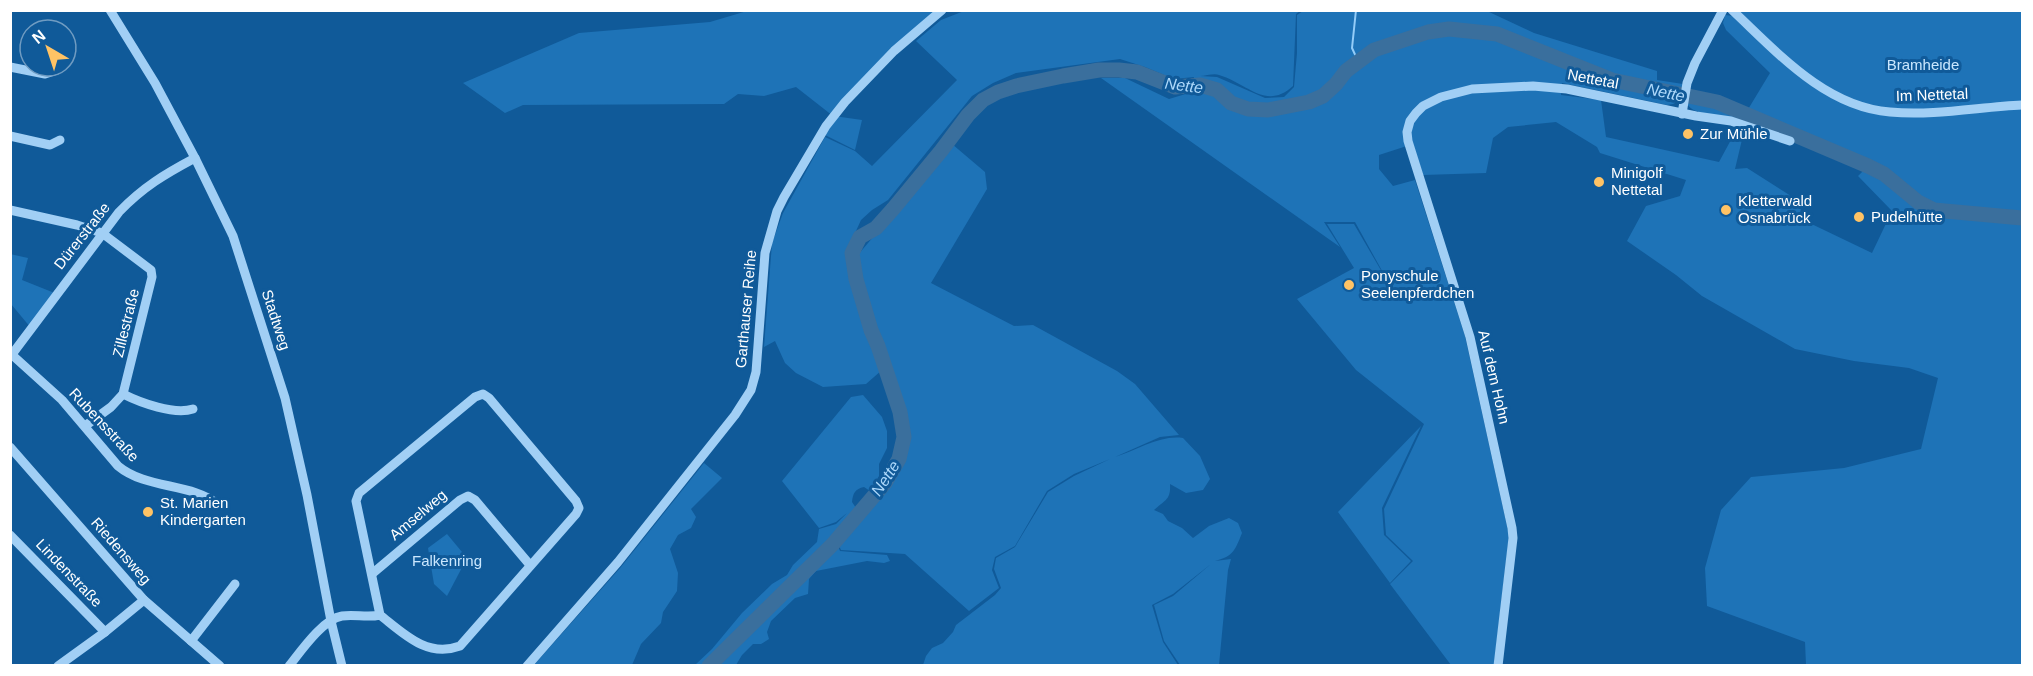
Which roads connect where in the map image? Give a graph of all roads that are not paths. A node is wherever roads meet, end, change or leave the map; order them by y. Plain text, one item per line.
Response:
1 (110, 10) edge
2 (942, 10) edge
3 (1723, 10) edge
4 (1732, 10) edge
5 (2022, 105) edge
6 (1424, 106) joint
7 (1682, 114) junction
8 (10, 136) edge
9 (60, 140) dead end
10 (1790, 141) dead end
11 (195, 158) junction
12 (10, 210) edge
13 (102, 233) junction
14 (11, 355) edge
15 (123, 394) junction
16 (193, 409) dead end
17 (85, 426) junction
18 (10, 447) edge
19 (219, 506) dead end
20 (10, 535) edge
21 (530, 565) junction
22 (373, 573) junction
23 (235, 584) dead end
24 (144, 600) junction
25 (381, 615) junction
26 (331, 621) junction
27 (105, 632) junction
28 (191, 641) junction
29 (58, 666) edge
30 (220, 666) edge
31 (289, 666) edge
32 (342, 666) edge
33 (526, 666) edge
34 (1498, 666) edge

1 - 11 street, Stadtweg
2 - 33 street, Garthauser Reihe
3 - 7 street
4 - 5 street, Im Nettetal
6 - 7 street, Nettetal
6 - 34 street, Auf dem Hohn
7 - 10 street, Nettetal
8 - 9 street
11 - 13 street, Dürerstraße
11 - 26 street, Stadtweg
12 - 13 street
13 - 14 street, Dürerstraße
13 - 15 street, Zillestraße
14 - 17 street, Rubensstraße
15 - 16 street
15 - 17 street
17 - 19 street, Rubensstraße
18 - 24 street, Riedensweg
20 - 27 street, Lindenstraße
21 - 22 street, Amselweg
21 - 22 street
21 - 25 street
22 - 25 street
23 - 28 street
24 - 27 street
24 - 28 street, Riedensweg
25 - 26 street
26 - 31 street
26 - 32 street, Stadtweg
27 - 29 street
28 - 30 street, Riedensweg

